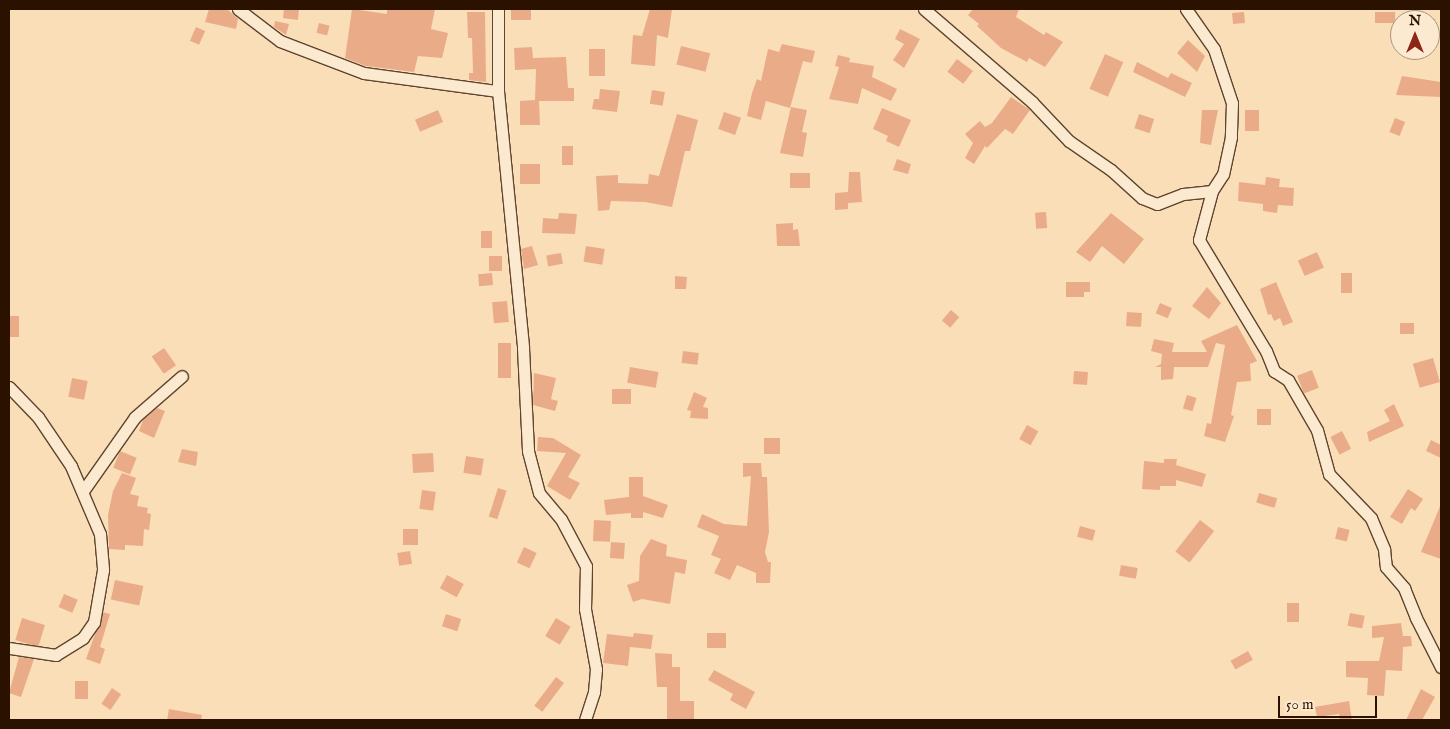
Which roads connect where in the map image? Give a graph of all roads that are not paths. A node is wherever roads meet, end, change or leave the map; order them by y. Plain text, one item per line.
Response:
1 (238, 9) edge
2 (498, 9) edge
3 (924, 9) edge
4 (1186, 9) edge
5 (498, 91) junction
6 (1212, 191) junction
7 (182, 376) dead end
8 (9, 387) edge
9 (83, 491) junction
10 (9, 648) edge
11 (1441, 667) edge
12 (585, 720) edge

1 - 5 street
2 - 5 street
3 - 6 street
4 - 6 street
5 - 12 street
6 - 11 street
7 - 9 street
8 - 9 street
9 - 10 street

